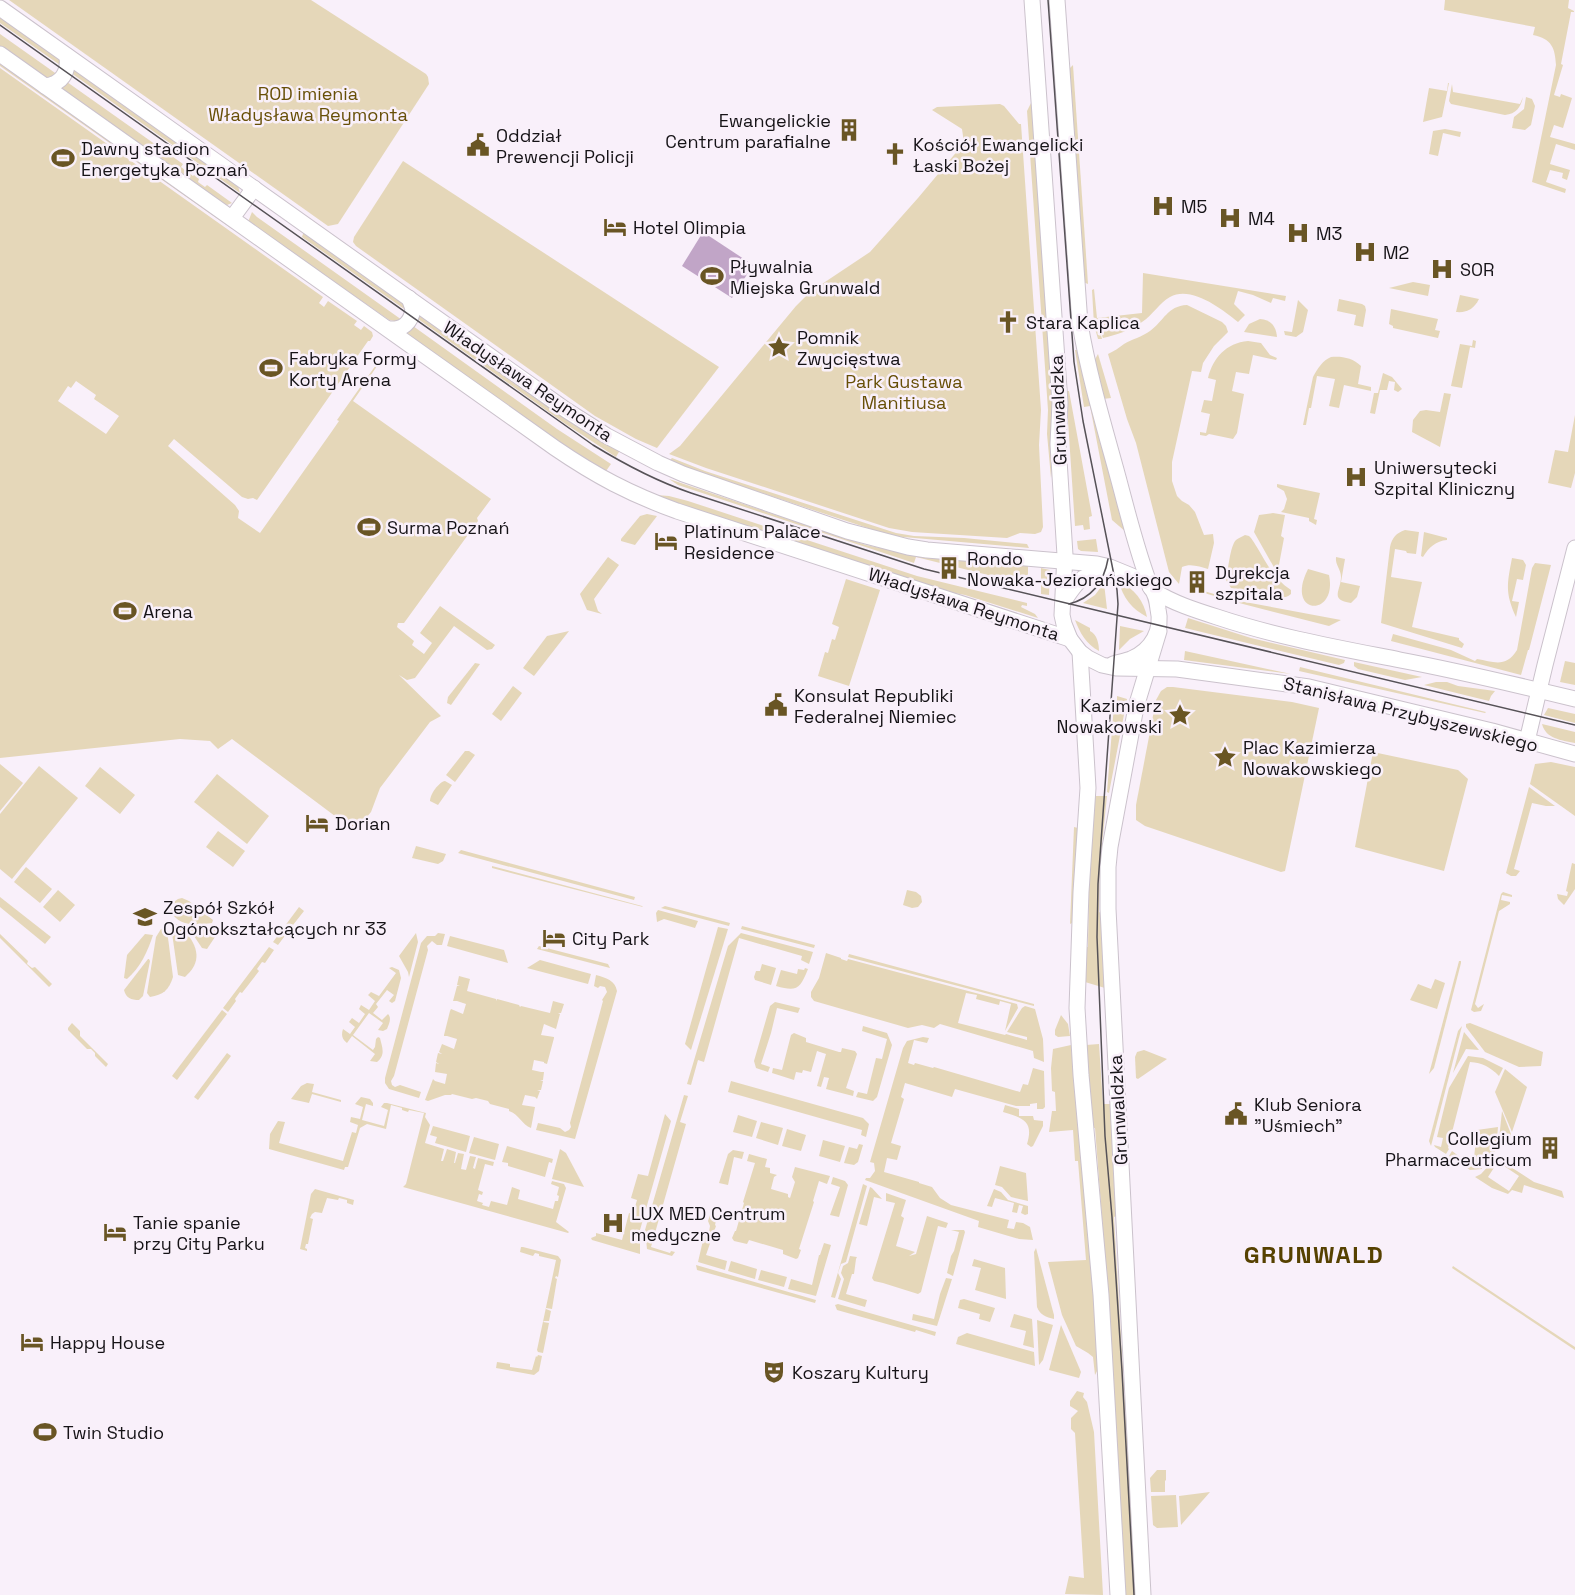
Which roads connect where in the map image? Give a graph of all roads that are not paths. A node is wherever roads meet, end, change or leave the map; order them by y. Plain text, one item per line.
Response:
1 (1032, 0) edge
2 (1057, 0) edge
3 (0, 8) edge
4 (0, 54) edge
5 (67, 56) junction
6 (45, 86) junction
7 (254, 188) junction
8 (232, 218) junction
9 (408, 298) junction
10 (389, 328) junction
11 (1575, 548) edge
12 (1065, 561) junction
13 (1132, 576) junction
14 (1152, 589) junction
15 (1062, 605) junction
16 (1159, 630) junction
17 (1070, 639) junction
18 (1080, 652) junction
19 (1104, 666) junction
20 (1147, 669) junction
21 (1538, 690) junction
22 (1575, 699) edge
23 (1527, 741) junction
24 (1575, 754) edge
25 (1118, 1595) edge
26 (1143, 1595) edge

1 - 12 main road, Grunwaldzka
2 - 14 main road, Grunwaldzka
3 - 5 main road, Władysława Reymonta
4 - 6 main road, Władysława Reymonta
5 - 6 main road
5 - 7 main road, Władysława Reymonta
6 - 8 main road, Władysława Reymonta
7 - 8 main road
7 - 9 main road, Władysława Reymonta
8 - 10 main road, Władysława Reymonta
9 - 10 main road
9 - 12 main road, Władysława Reymonta
10 - 17 main road, Władysława Reymonta
11 - 21 main road
12 - 13 main road, Władysława Reymonta
12 - 15 main road, Grunwaldzka
13 - 14 main road
13 - 15 main road
14 - 16 main road
14 - 21 main road
15 - 17 main road
16 - 19 main road
16 - 20 main road, Grunwaldzka
17 - 18 main road
18 - 19 main road
18 - 25 main road, Grunwaldzka
19 - 20 main road, Stanisława Przybyszewskiego
20 - 23 main road, Stanisława Przybyszewskiego
20 - 26 main road, Grunwaldzka
21 - 22 main road
21 - 23 main road
23 - 24 main road, Stanisława Przybyszewskiego

